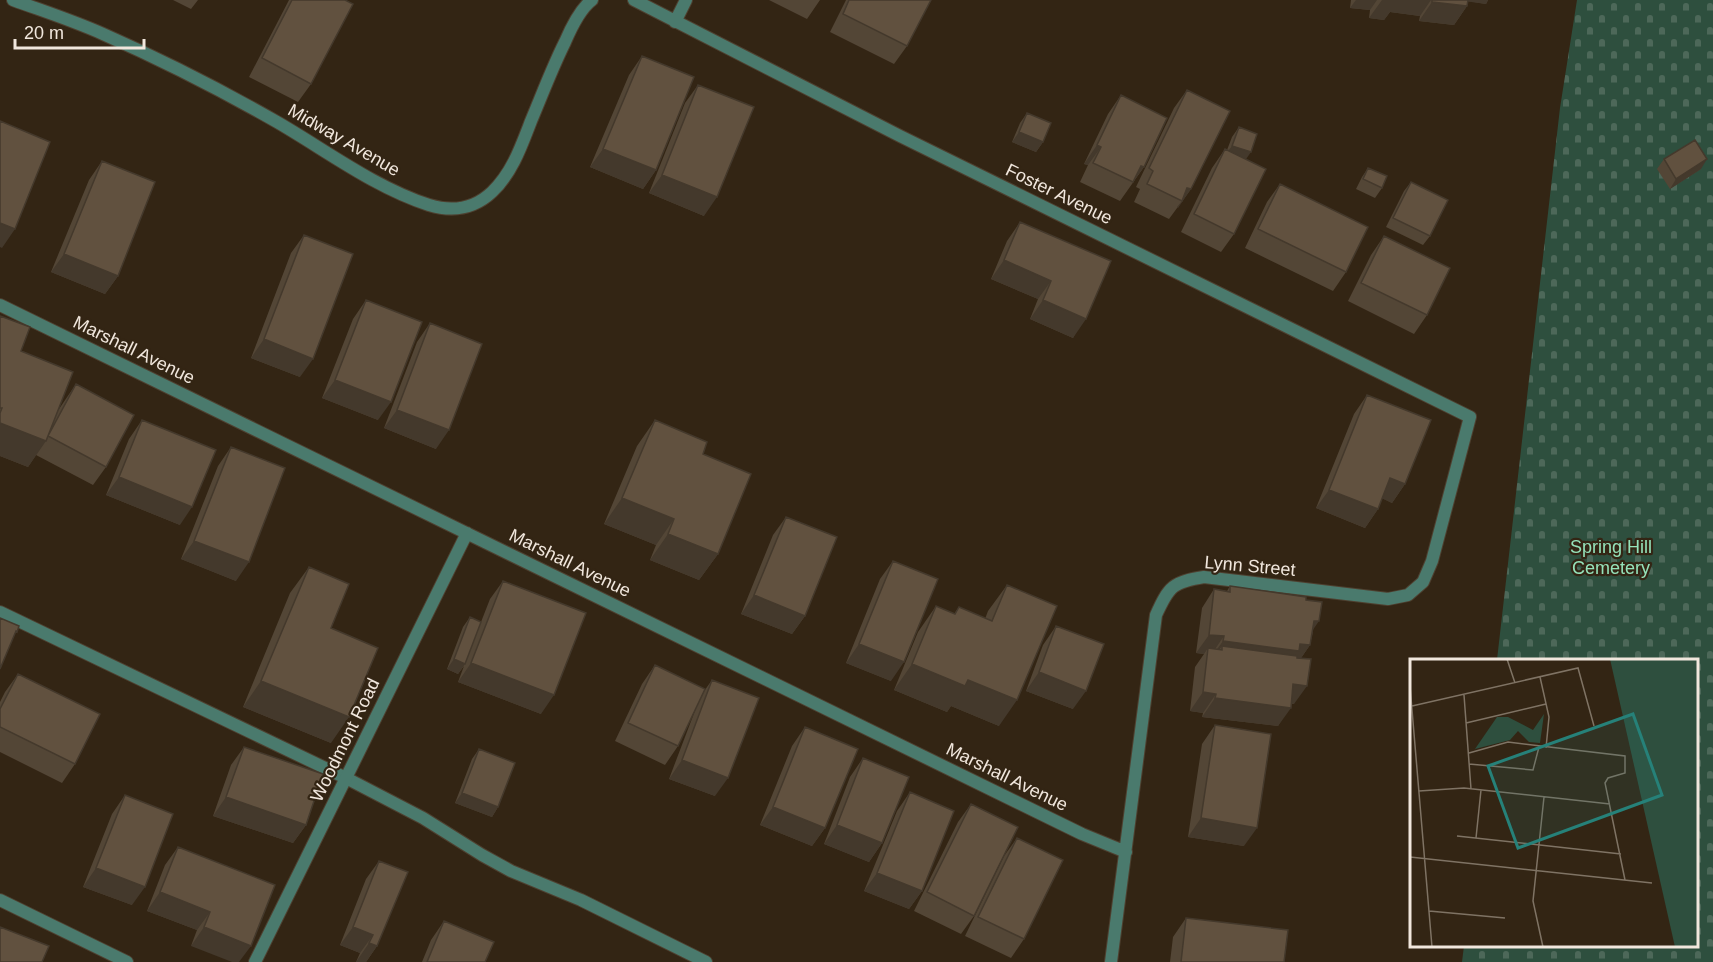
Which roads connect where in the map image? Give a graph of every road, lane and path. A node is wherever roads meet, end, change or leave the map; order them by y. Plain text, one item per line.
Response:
1 (14, 0) edge
2 (592, 0) edge
3 (634, 0) edge
4 (686, 0) edge
5 (675, 22) junction
6 (0, 305) edge
7 (1470, 417) joint
8 (467, 533) junction
9 (0, 612) edge
10 (346, 778) junction
11 (1126, 852) junction
12 (0, 900) edge
13 (127, 962) edge
14 (255, 962) edge
15 (706, 962) edge
16 (1112, 962) edge

1 - 2 street, Midway Avenue
3 - 5 street, Foster Avenue
4 - 5 street
5 - 7 street, Foster Avenue
6 - 8 street, Marshall Avenue
7 - 11 street, Lynn Street
8 - 10 street, Woodmont Road
8 - 11 street, Marshall Avenue
9 - 10 street
10 - 14 street, Woodmont Road
10 - 15 street
11 - 16 street, Lynn Street
12 - 13 street

